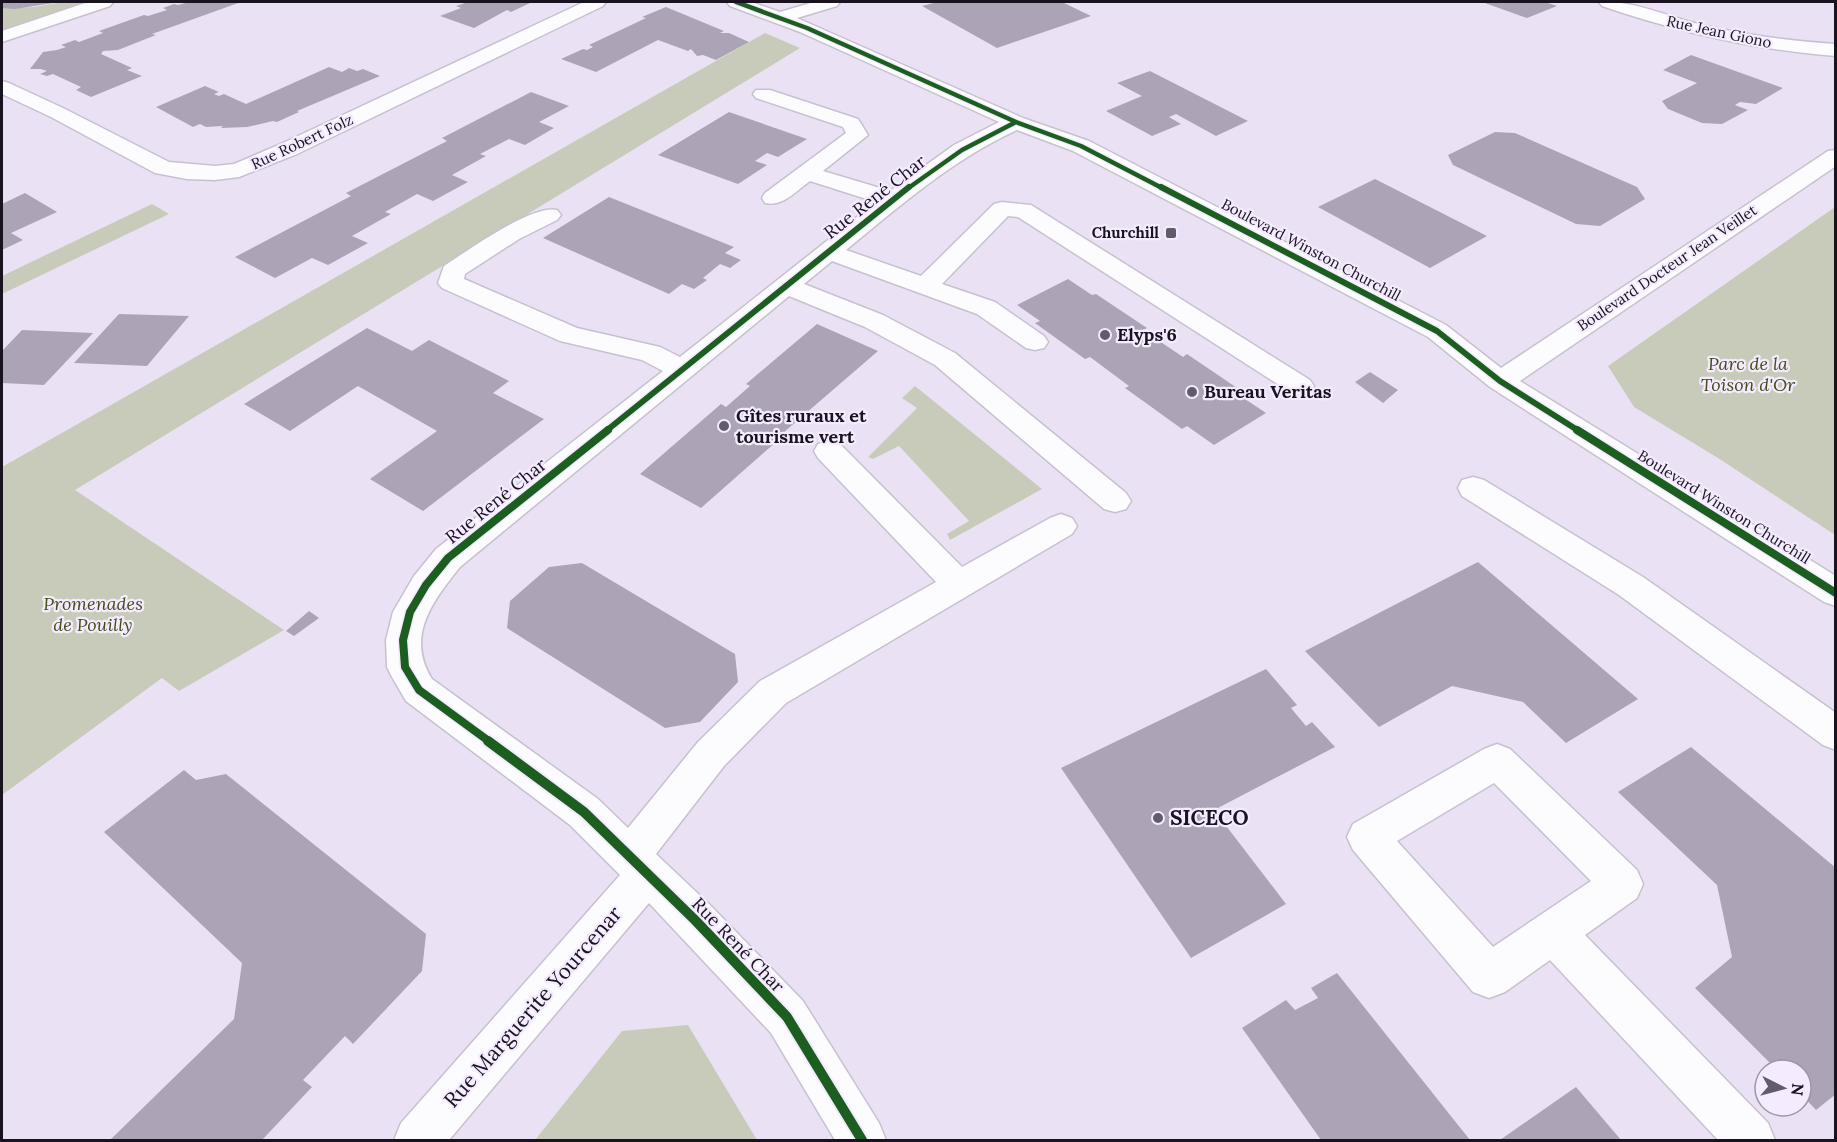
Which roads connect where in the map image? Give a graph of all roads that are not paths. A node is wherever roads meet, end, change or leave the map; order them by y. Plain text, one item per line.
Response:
1 (104, 2) edge
2 (597, 2) edge
3 (736, 2) edge
4 (831, 2) edge
5 (1608, 2) edge
6 (778, 18) junction
7 (2, 37) edge
8 (1798, 48) junction
9 (1836, 50) edge
10 (1836, 61) edge
11 (2, 87) edge
12 (762, 94) dead end
13 (1016, 122) junction
14 (1836, 156) edge
15 (807, 173) junction
16 (773, 198) dead end
17 (895, 200) junction
18 (549, 215) dead end
19 (829, 252) junction
20 (786, 286) junction
21 (925, 286) junction
22 (1035, 342) dead end
23 (683, 370) junction
24 (1500, 381) junction
25 (1300, 386) dead end
26 (829, 451) dead end
27 (1473, 488) dead end
28 (1115, 501) dead end
29 (1061, 526) dead end
30 (959, 585) junction
31 (1836, 593) edge
32 (1836, 734) edge
33 (639, 865) junction
34 (1553, 932) junction
35 (418, 1140) edge
36 (862, 1140) edge
37 (1751, 1140) edge

1 - 7 street
2 - 11 street, Rue Robert Folz
3 - 6 street, Boulevard Winston Churchill
4 - 6 street
5 - 8 street, Rue Jean Giono
6 - 13 street, Boulevard Winston Churchill
8 - 9 street, Rue Jean Giono
8 - 10 street, Rue Jean Giono
12 - 15 street
13 - 17 street, Rue René Char
13 - 24 street, Boulevard Winston Churchill
14 - 24 street, Boulevard Docteur Jean Veillet
15 - 16 street
15 - 17 street
17 - 19 street, Rue René Char
18 - 23 street
19 - 20 street, Rue René Char
19 - 21 street
20 - 23 street, Rue René Char
20 - 28 street
21 - 22 street
21 - 25 street
23 - 33 street, Rue René Char
24 - 31 street, Boulevard Winston Churchill
26 - 30 street
27 - 32 street
29 - 30 street, Rue Marguerite Yourcenar
30 - 33 street, Rue Marguerite Yourcenar
33 - 35 street, Rue Marguerite Yourcenar
33 - 36 street, Rue René Char
34 - 34 street
34 - 37 street

